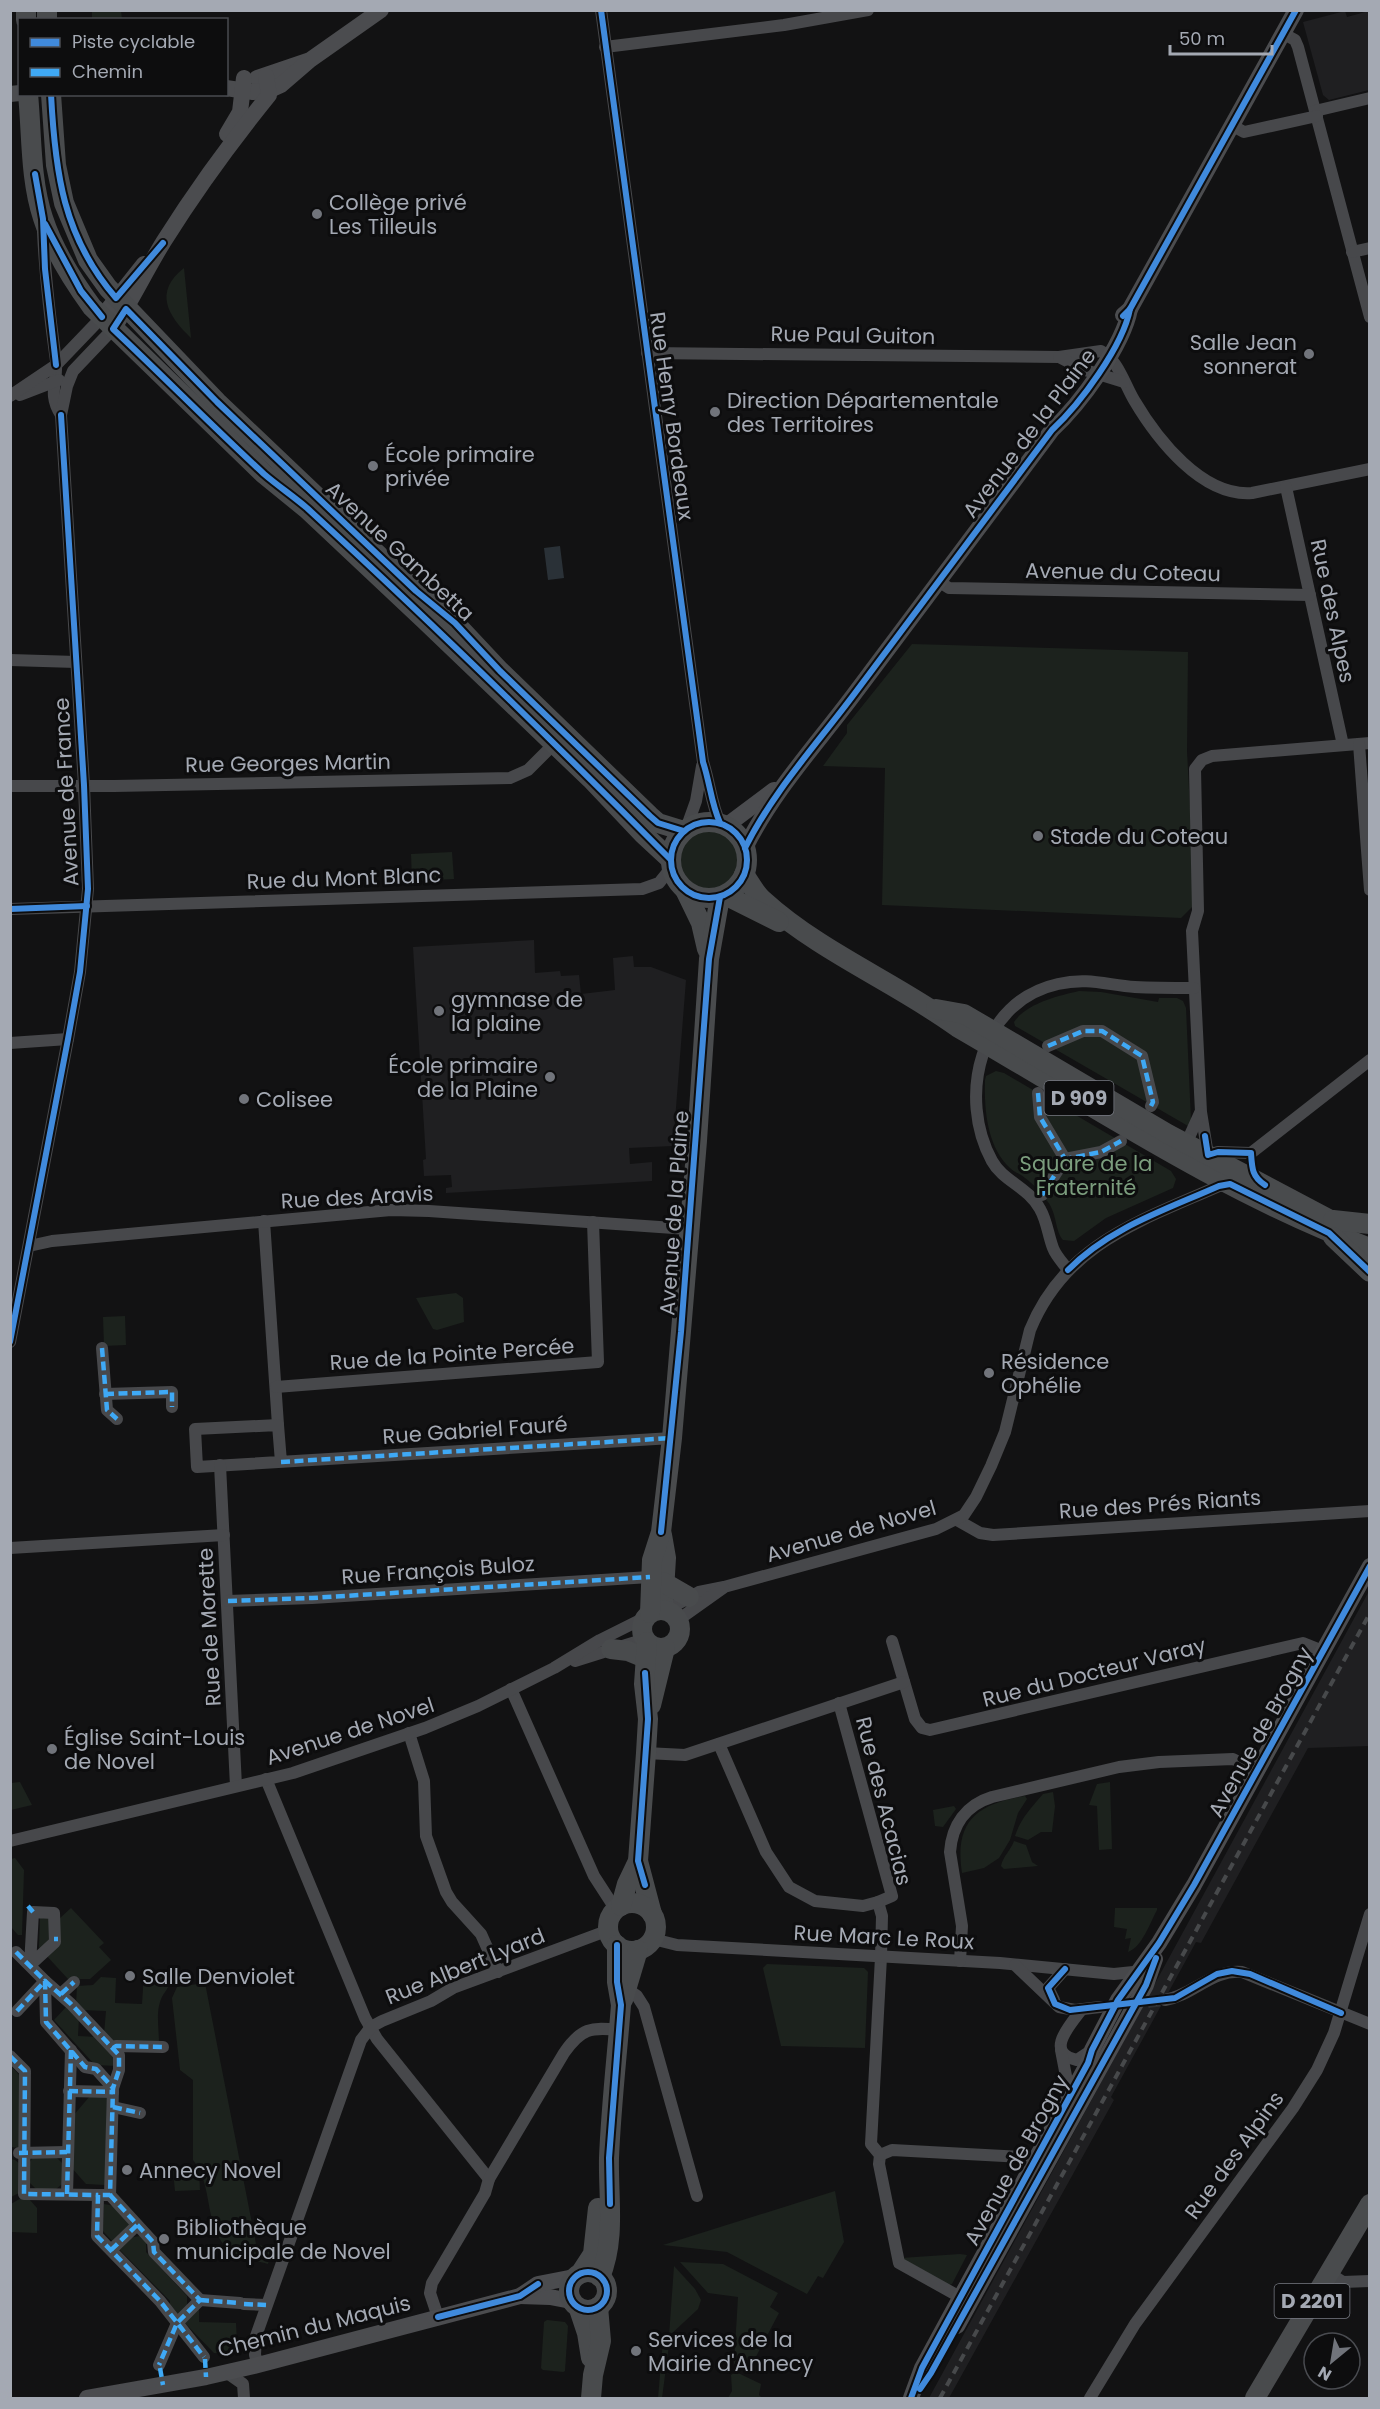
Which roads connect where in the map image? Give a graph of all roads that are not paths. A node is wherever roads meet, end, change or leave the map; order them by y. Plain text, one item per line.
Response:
1 (381, 10) edge
2 (601, 10) edge
3 (868, 10) edge
4 (1296, 10) edge
5 (1284, 34) junction
6 (605, 47) junction
7 (228, 80) edge
8 (268, 83) junction
9 (244, 85) junction
10 (228, 88) edge
11 (28, 96) edge
12 (29, 96) edge
13 (51, 96) edge
14 (1370, 98) edge
15 (1316, 113) junction
16 (1233, 126) junction
17 (54, 151) junction
18 (212, 168) junction
19 (43, 219) junction
20 (1370, 248) edge
21 (1352, 252) junction
22 (115, 313) junction
23 (1370, 317) edge
24 (647, 353) junction
25 (1105, 353) junction
26 (1059, 357) junction
27 (56, 365) junction
28 (1092, 373) junction
29 (69, 377) junction
30 (53, 381) junction
31 (1124, 382) junction
32 (10, 398) edge
33 (61, 415) junction
34 (1370, 470) edge
35 (1286, 487) junction
36 (938, 581) junction
37 (1310, 596) junction
38 (10, 660) edge
39 (76, 662) junction
40 (1364, 743) edge
41 (554, 744) junction
42 (1343, 745) junction
43 (703, 762) junction
44 (782, 784) junction
45 (84, 785) junction
46 (10, 786) edge
47 (723, 825) junction
48 (685, 830) junction
49 (745, 848) junction
50 (671, 864) junction
51 (744, 874) junction
52 (685, 890) junction
53 (1370, 890) edge
54 (722, 896) junction
55 (87, 906) junction
56 (10, 909) edge
57 (809, 935) junction
58 (709, 959) junction
59 (1194, 988) junction
60 (990, 1038) junction
61 (68, 1039) junction
62 (10, 1043) edge
63 (1048, 1046) dead end
64 (1370, 1060) edge
65 (1038, 1093) dead end
66 (1151, 1106) dead end
67 (1201, 1112) junction
68 (1121, 1141) dead end
69 (1186, 1144) junction
70 (1251, 1153) junction
71 (1208, 1155) junction
72 (1065, 1160) junction
73 (1256, 1180) junction
74 (1230, 1184) junction
75 (1042, 1195) dead end
76 (264, 1221) junction
77 (593, 1222) junction
78 (1362, 1223) edge
79 (1331, 1226) junction
80 (688, 1229) junction
81 (1370, 1242) edge
82 (29, 1245) junction
83 (1370, 1248) edge
84 (1068, 1270) junction
85 (1370, 1272) edge
86 (16, 1285) edge
87 (13, 1321) edge
88 (10, 1342) edge
89 (102, 1348) dead end
90 (276, 1387) junction
91 (105, 1394) junction
92 (172, 1407) dead end
93 (117, 1419) dead end
94 (278, 1425) junction
95 (672, 1438) junction
96 (281, 1462) junction
97 (220, 1465) junction
98 (1370, 1511) edge
99 (957, 1520) junction
100 (224, 1535) junction
101 (10, 1548) edge
102 (1370, 1566) edge
103 (657, 1580) junction
104 (724, 1587) junction
105 (689, 1597) junction
106 (228, 1600) junction
107 (661, 1614) junction
108 (892, 1641) dead end
109 (650, 1647) junction
110 (611, 1649) joint
111 (1323, 1651) junction
112 (554, 1668) junction
113 (904, 1682) junction
114 (512, 1689) junction
115 (839, 1703) junction
116 (410, 1733) junction
117 (719, 1744) junction
118 (646, 1753) junction
119 (1257, 1771) junction
120 (266, 1779) junction
121 (236, 1786) junction
122 (10, 1841) edge
123 (638, 1861) junction
124 (878, 1902) junction
125 (618, 1908) junction
126 (652, 1914) junction
127 (1370, 1914) edge
128 (613, 1938) junction
129 (1159, 1943) junction
130 (646, 1945) junction
131 (13, 1949) edge
132 (881, 1957) junction
133 (960, 1961) junction
134 (30, 1965) junction
135 (1015, 1965) junction
136 (1037, 1966) junction
137 (1065, 1970) junction
138 (498, 1972) junction
139 (1114, 1974) junction
140 (1141, 1975) junction
141 (45, 1982) junction
142 (74, 1982) dead end
143 (1048, 1988) junction
144 (622, 1992) junction
145 (61, 1994) junction
146 (1118, 2000) junction
147 (1165, 2000) tunnel mouth
148 (1055, 2004) junction
149 (1100, 2007) dead end
150 (1083, 2009) junction
151 (17, 2011) dead end
152 (1341, 2013) junction
153 (1370, 2024) edge
154 (1124, 2025) junction
155 (370, 2027) junction
156 (619, 2030) junction
157 (163, 2047) dead end
158 (113, 2048) junction
159 (71, 2050) junction
160 (1061, 2050) junction
161 (1092, 2050) junction
162 (10, 2056) edge
163 (113, 2090) junction
164 (69, 2091) junction
165 (1070, 2097) junction
166 (113, 2107) junction
167 (140, 2113) dead end
168 (1061, 2136) junction
169 (21, 2152) junction
170 (67, 2152) junction
171 (880, 2155) junction
172 (609, 2158) junction
173 (1034, 2163) junction
174 (489, 2179) junction
175 (67, 2194) junction
176 (104, 2195) junction
177 (697, 2196) dead end
178 (1370, 2204) edge
179 (136, 2221) junction
180 (111, 2250) junction
181 (1329, 2272) junction
182 (577, 2275) junction
183 (600, 2277) junction
184 (1370, 2281) edge
185 (520, 2296) junction
186 (960, 2297) junction
187 (200, 2300) junction
188 (266, 2305) junction
189 (583, 2306) junction
190 (438, 2317) junction
191 (177, 2323) junction
192 (258, 2365) junction
193 (226, 2372) junction
194 (206, 2377) junction
195 (163, 2385) junction
196 (87, 2398) edge
197 (244, 2398) edge
198 (591, 2398) edge
199 (912, 2398) edge
200 (1090, 2398) edge
201 (1255, 2398) edge

1 - 8 main road
2 - 6 street, Rue Henry Bordeaux
3 - 6 street
4 - 5 main road, Avenue de la Plaine
5 - 15 street
5 - 16 main road, Avenue de la Plaine
6 - 24 street, Rue Henry Bordeaux
7 - 9 main road
8 - 9 main road
8 - 18 main road
9 - 10 main road
9 - 18 main road
11 - 19 main road, Avenue de France
12 - 17 main road
13 - 17 main road
14 - 15 street
15 - 16 street
15 - 21 street
16 - 25 main road, Avenue de la Plaine
17 - 22 main road
18 - 22 main road
19 - 22 main road, Avenue de France
19 - 27 street, Avenue de France
20 - 21 street
21 - 23 street
22 - 27 street
22 - 29 street
22 - 41 main road, Avenue Gambetta
22 - 48 main road, Avenue Gambetta
24 - 26 street, Rue Paul Guiton
24 - 43 street, Rue Henry Bordeaux
25 - 26 street, Rue Paul Guiton
25 - 28 main road, Avenue de la Plaine
25 - 31 street
26 - 28 street, Rue Paul Guiton
27 - 30 street, Avenue de France
27 - 32 street
28 - 31 street, Rue Paul Guiton
28 - 36 main road, Avenue de la Plaine
29 - 30 street
29 - 33 street, Avenue de France
30 - 32 street
30 - 33 street, Avenue de France
31 - 35 street
33 - 39 street, Avenue de France
34 - 35 street
35 - 37 street, Rue des Alpes
36 - 37 street, Avenue du Coteau
36 - 44 main road, Avenue de la Plaine
37 - 42 street, Rue des Alpes
38 - 39 street
39 - 45 street, Avenue de France
40 - 42 street
40 - 53 street
41 - 45 street, Rue Georges Martin
41 - 50 main road, Avenue Gambetta
42 - 59 street
43 - 47 street, Rue Henry Bordeaux
43 - 48 street, Rue Henry Bordeaux
44 - 47 main road, Avenue de la Plaine
44 - 49 main road, Avenue de la Plaine
45 - 46 street, Rue Georges Martin
45 - 55 street, Avenue de France
47 - 48 main road
47 - 49 main road
48 - 50 main road
49 - 51 main road
50 - 52 main road
50 - 55 street, Rue du Mont Blanc
51 - 54 main road
51 - 57 main road, D 909
52 - 54 main road
52 - 58 main road, Avenue de la Plaine
54 - 57 main road, D 909
54 - 58 main road, Avenue de la Plaine
55 - 56 street, Rue du Mont Blanc
55 - 61 street, Avenue de France
57 - 60 main road, D 909
58 - 80 main road, Avenue de la Plaine
59 - 60 street
59 - 67 street
60 - 69 main road, D 909
60 - 74 main road, D 909
60 - 84 street
61 - 62 street
61 - 82 street, Avenue de France
63 - 66 street
64 - 70 street
65 - 72 street
67 - 69 street
67 - 71 street
68 - 72 street
69 - 71 main road, D 909
70 - 71 street
70 - 73 street
71 - 73 main road, D 909
72 - 75 street
73 - 79 main road, D 909
74 - 79 main road, D 909
74 - 84 street, Avenue de Novel
76 - 77 street, Rue des Aravis
76 - 82 street, Rue des Aravis
76 - 90 street
77 - 80 street, Rue des Aravis
77 - 90 street, Rue de la Pointe Percée
78 - 79 main road
79 - 81 main road, D 909
79 - 83 main road, D 909
79 - 85 main road
80 - 95 main road, Avenue de la Plaine
82 - 86 street, Avenue de France
84 - 99 street, Avenue de Novel
86 - 87 street, Avenue de France
87 - 88 street, Avenue de France
89 - 91 street
90 - 94 street
91 - 92 street
91 - 93 street
94 - 96 street
94 - 97 street
95 - 96 street, Rue Gabriel Fauré
95 - 103 main road, Avenue de la Plaine
96 - 97 street
97 - 100 street, Rue de Morette
98 - 99 street, Rue des Prés Riants
99 - 104 street, Avenue de Novel
100 - 101 street
100 - 106 street, Rue de Morette
102 - 111 main road, Avenue de Brogny
103 - 105 main road
103 - 106 street, Rue François Buloz
103 - 107 main road, Avenue de la Plaine
104 - 105 street, Avenue de Novel
104 - 107 street, Avenue de Novel
105 - 107 street, Avenue de Novel
106 - 121 street, Rue de Morette
107 - 109 main road
107 - 109 main road
107 - 112 street, Avenue de Novel
108 - 113 street, Rue du Docteur Varay
109 - 110 main road
109 - 118 main road
110 - 112 street, Avenue de Novel
111 - 113 street, Rue du Docteur Varay
111 - 119 main road, Avenue de Brogny
112 - 114 street, Avenue de Novel
113 - 115 street
114 - 116 street, Avenue de Novel
114 - 125 street
115 - 117 street
115 - 124 street, Rue des Acacias
116 - 120 street, Avenue de Novel
116 - 138 street
117 - 118 street
117 - 124 street, Rue des Acacias
118 - 123 main road
119 - 129 main road, Avenue de Brogny
119 - 133 street
120 - 121 street, Avenue de Novel
120 - 155 street
121 - 122 street, Avenue de Novel
123 - 125 main road
123 - 126 main road
124 - 132 street, Rue des Acacias
125 - 126 main road
125 - 128 main road
126 - 130 main road
127 - 152 street, Rue des Alpins
128 - 130 main road
128 - 138 street, Rue Albert Lyard
128 - 144 main road
129 - 139 street
129 - 140 main road, Avenue de Brogny
130 - 132 street, Rue Marc Le Roux
130 - 144 main road
131 - 134 street
132 - 133 street, Rue Marc Le Roux
132 - 171 street, Rue des Acacias
133 - 135 street, Rue Marc Le Roux
134 - 134 street
134 - 141 street
135 - 136 street, Rue Marc Le Roux
135 - 148 street
136 - 137 street, Rue Marc Le Roux
136 - 143 street
137 - 139 street, Rue Marc Le Roux
137 - 143 street
138 - 155 street, Rue Albert Lyard
139 - 140 street, Rue Marc Le Roux
139 - 146 street
140 - 146 main road, Avenue de Brogny
140 - 154 main road, Avenue de Brogny
140 - 154 street
141 - 145 street
141 - 151 street
141 - 159 street
142 - 145 street
143 - 148 street
144 - 156 main road
144 - 177 street
145 - 158 street
146 - 161 main road, Avenue de Brogny
147 - 152 street
148 - 150 street
149 - 150 street
150 - 160 street
152 - 153 street
152 - 200 street, Rue des Alpins
154 - 168 main road, Avenue de Brogny
155 - 174 street
155 - 188 street, Rue Albert Lyard
156 - 172 main road
156 - 174 street, Chemin du Maquis
157 - 158 street
158 - 163 street
159 - 163 street
159 - 164 street
160 - 161 street
160 - 165 street
161 - 165 main road, Avenue de Brogny
162 - 169 street
163 - 164 street
163 - 166 street
164 - 170 street
165 - 168 main road
165 - 173 main road, Avenue de Brogny
166 - 167 street
166 - 176 street
168 - 199 main road, Avenue de Brogny
169 - 170 street
169 - 175 street
170 - 175 street
171 - 173 street
171 - 186 street, Rue des Acacias
172 - 182 main road
172 - 183 main road
173 - 186 main road, Avenue de Brogny
174 - 190 street, Chemin du Maquis
175 - 176 street
176 - 179 street
176 - 180 street
178 - 181 main road, D 2201
179 - 180 street
179 - 187 street
180 - 191 street
181 - 184 street
181 - 201 main road, D 2201
182 - 183 main road
182 - 185 main road
182 - 189 main road
183 - 189 main road
185 - 189 main road
185 - 190 main road
186 - 199 main road, Avenue de Brogny
187 - 188 street
187 - 191 street
188 - 192 street, Rue Albert Lyard
189 - 198 main road
190 - 192 main road, Chemin du Maquis
191 - 194 street
191 - 195 street
192 - 193 main road, Chemin du Maquis
193 - 194 main road, Chemin du Maquis
193 - 197 street
194 - 195 main road, Chemin du Maquis
195 - 196 main road, Chemin du Maquis

